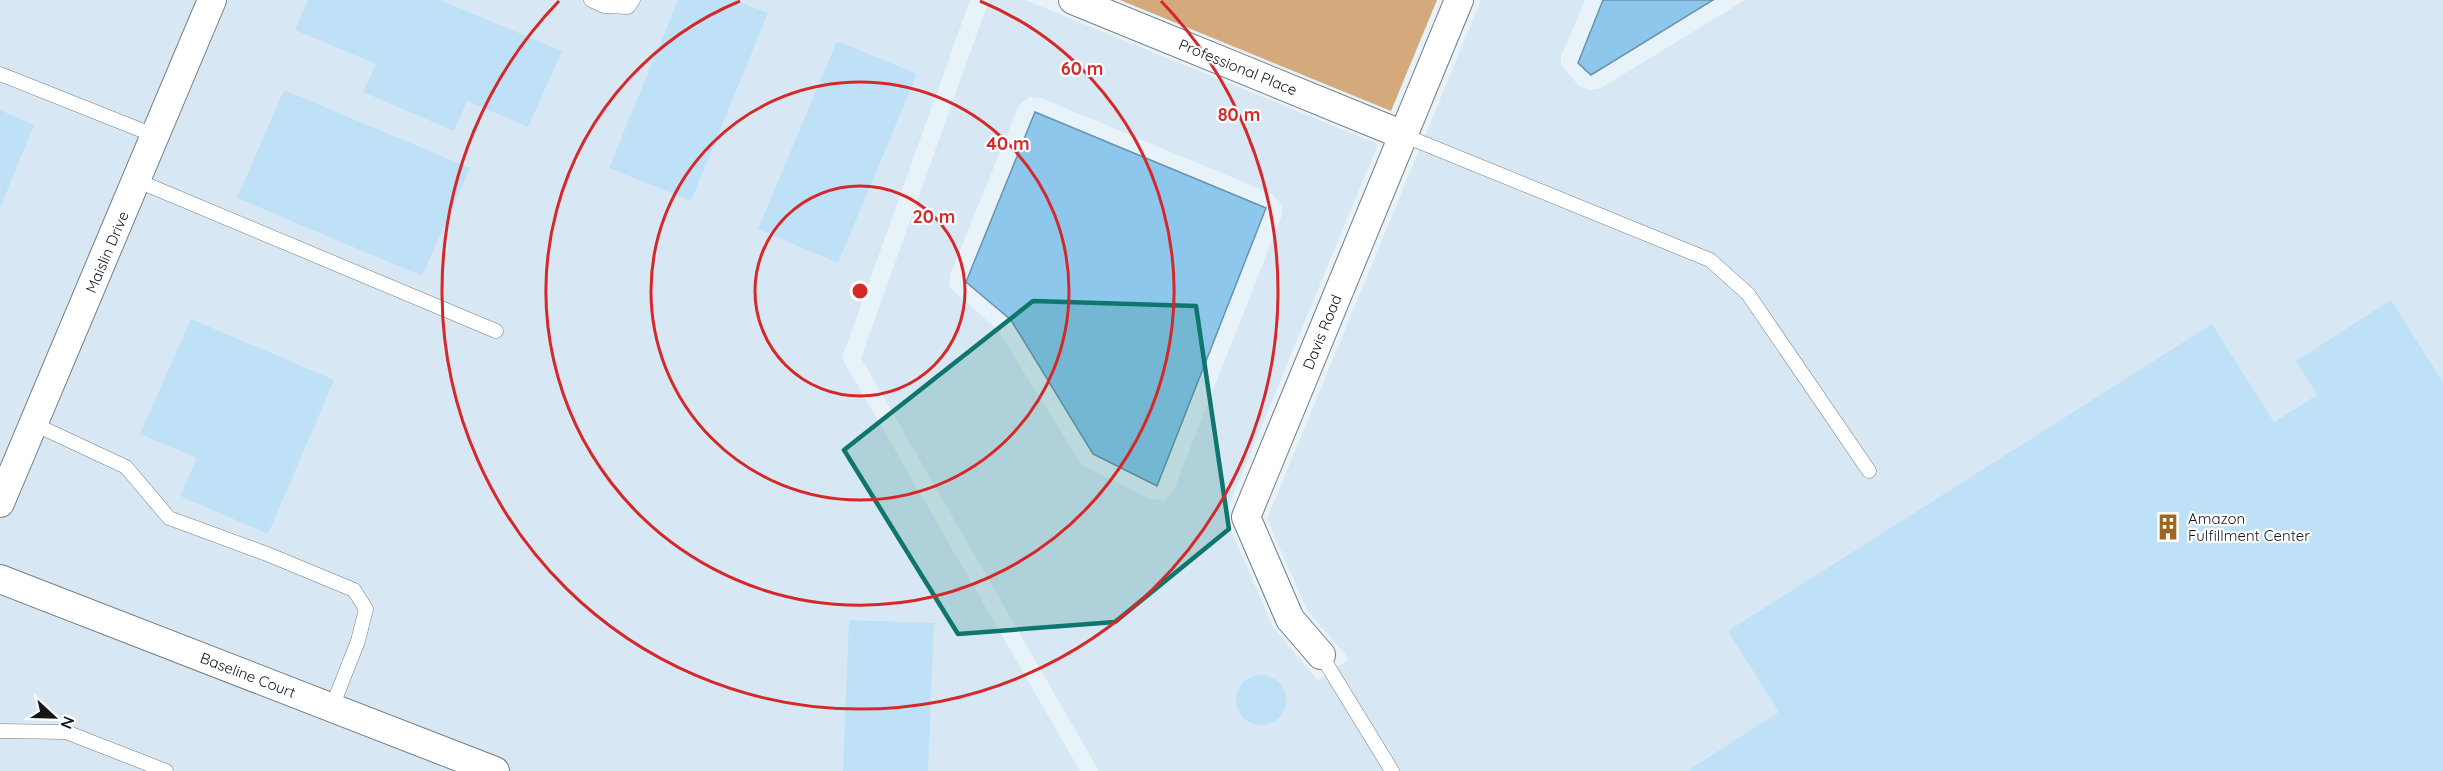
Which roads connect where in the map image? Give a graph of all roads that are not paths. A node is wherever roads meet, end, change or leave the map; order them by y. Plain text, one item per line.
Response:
1 (212, 0) edge
2 (591, 0) edge
3 (633, 0) edge
4 (1073, 0) edge
5 (1459, 0) edge
6 (0, 74) edge
7 (1403, 135) junction
8 (156, 136) junction
9 (138, 181) junction
10 (496, 330) dead end
11 (34, 424) junction
12 (1869, 471) dead end
13 (0, 503) edge
14 (0, 579) edge
15 (1321, 655) joint
16 (332, 707) junction
17 (0, 730) edge
18 (166, 771) edge
19 (495, 771) edge
20 (1392, 771) edge

1 - 8 street, Maislin Drive
2 - 3 lane
4 - 7 street, Professional Place
5 - 7 street, Davis Road
6 - 8 lane
7 - 12 lane
7 - 15 street, Davis Road
8 - 9 street, Maislin Drive
9 - 10 lane
9 - 11 street, Maislin Drive
11 - 13 street, Maislin Drive
11 - 16 lane
14 - 16 street, Baseline Court
15 - 20 lane
16 - 19 street, Baseline Court
17 - 18 lane

